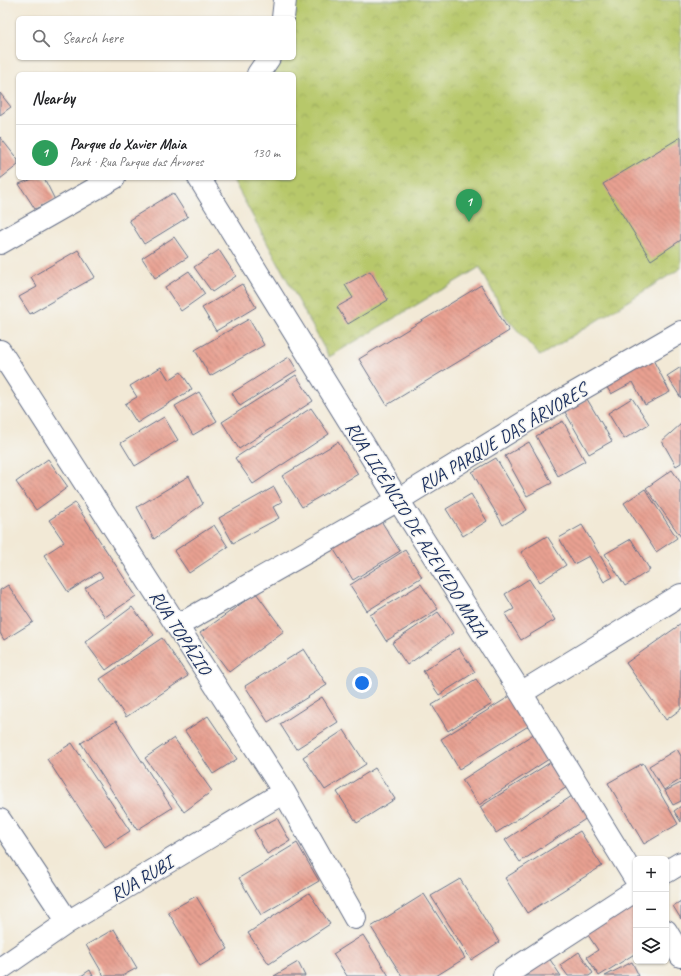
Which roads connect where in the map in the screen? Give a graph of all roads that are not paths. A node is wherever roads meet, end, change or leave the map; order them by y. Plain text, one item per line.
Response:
1 (285, 0) edge
2 (282, 16) edge
3 (268, 60) edge
4 (259, 72) edge
5 (110, 180) edge
6 (200, 180) edge
7 (0, 243) edge
8 (681, 332) edge
9 (0, 351) edge
10 (398, 500) junction
11 (681, 595) edge
12 (177, 626) junction
13 (521, 693) junction
14 (284, 792) junction
15 (0, 820) edge
16 (681, 863) edge
17 (669, 870) edge
18 (633, 875) edge
19 (633, 892) edge
20 (355, 918) dead end
21 (68, 922) junction
22 (669, 936) edge
23 (681, 956) edge
24 (0, 969) edge
25 (504, 976) edge

1 - 2 street
3 - 4 street
5 - 7 street
6 - 10 street, RUA LICÊNCIO DE AZEVEDO MAIA
8 - 10 street, RUA PARQUE DAS ÁRVORES
9 - 12 street, RUA TOPÁZIO
10 - 12 street, RUA PARQUE DAS ÁRVORES
10 - 13 street, RUA LICÊNCIO DE AZEVEDO MAIA
11 - 13 street
12 - 14 street, RUA TOPÁZIO
13 - 18 street, RUA LICÊNCIO DE AZEVEDO MAIA
14 - 20 street, RUA TOPÁZIO
14 - 21 street, RUA RUBI
15 - 21 street
16 - 17 street
19 - 25 street
21 - 24 street, RUA RUBI
22 - 23 street

